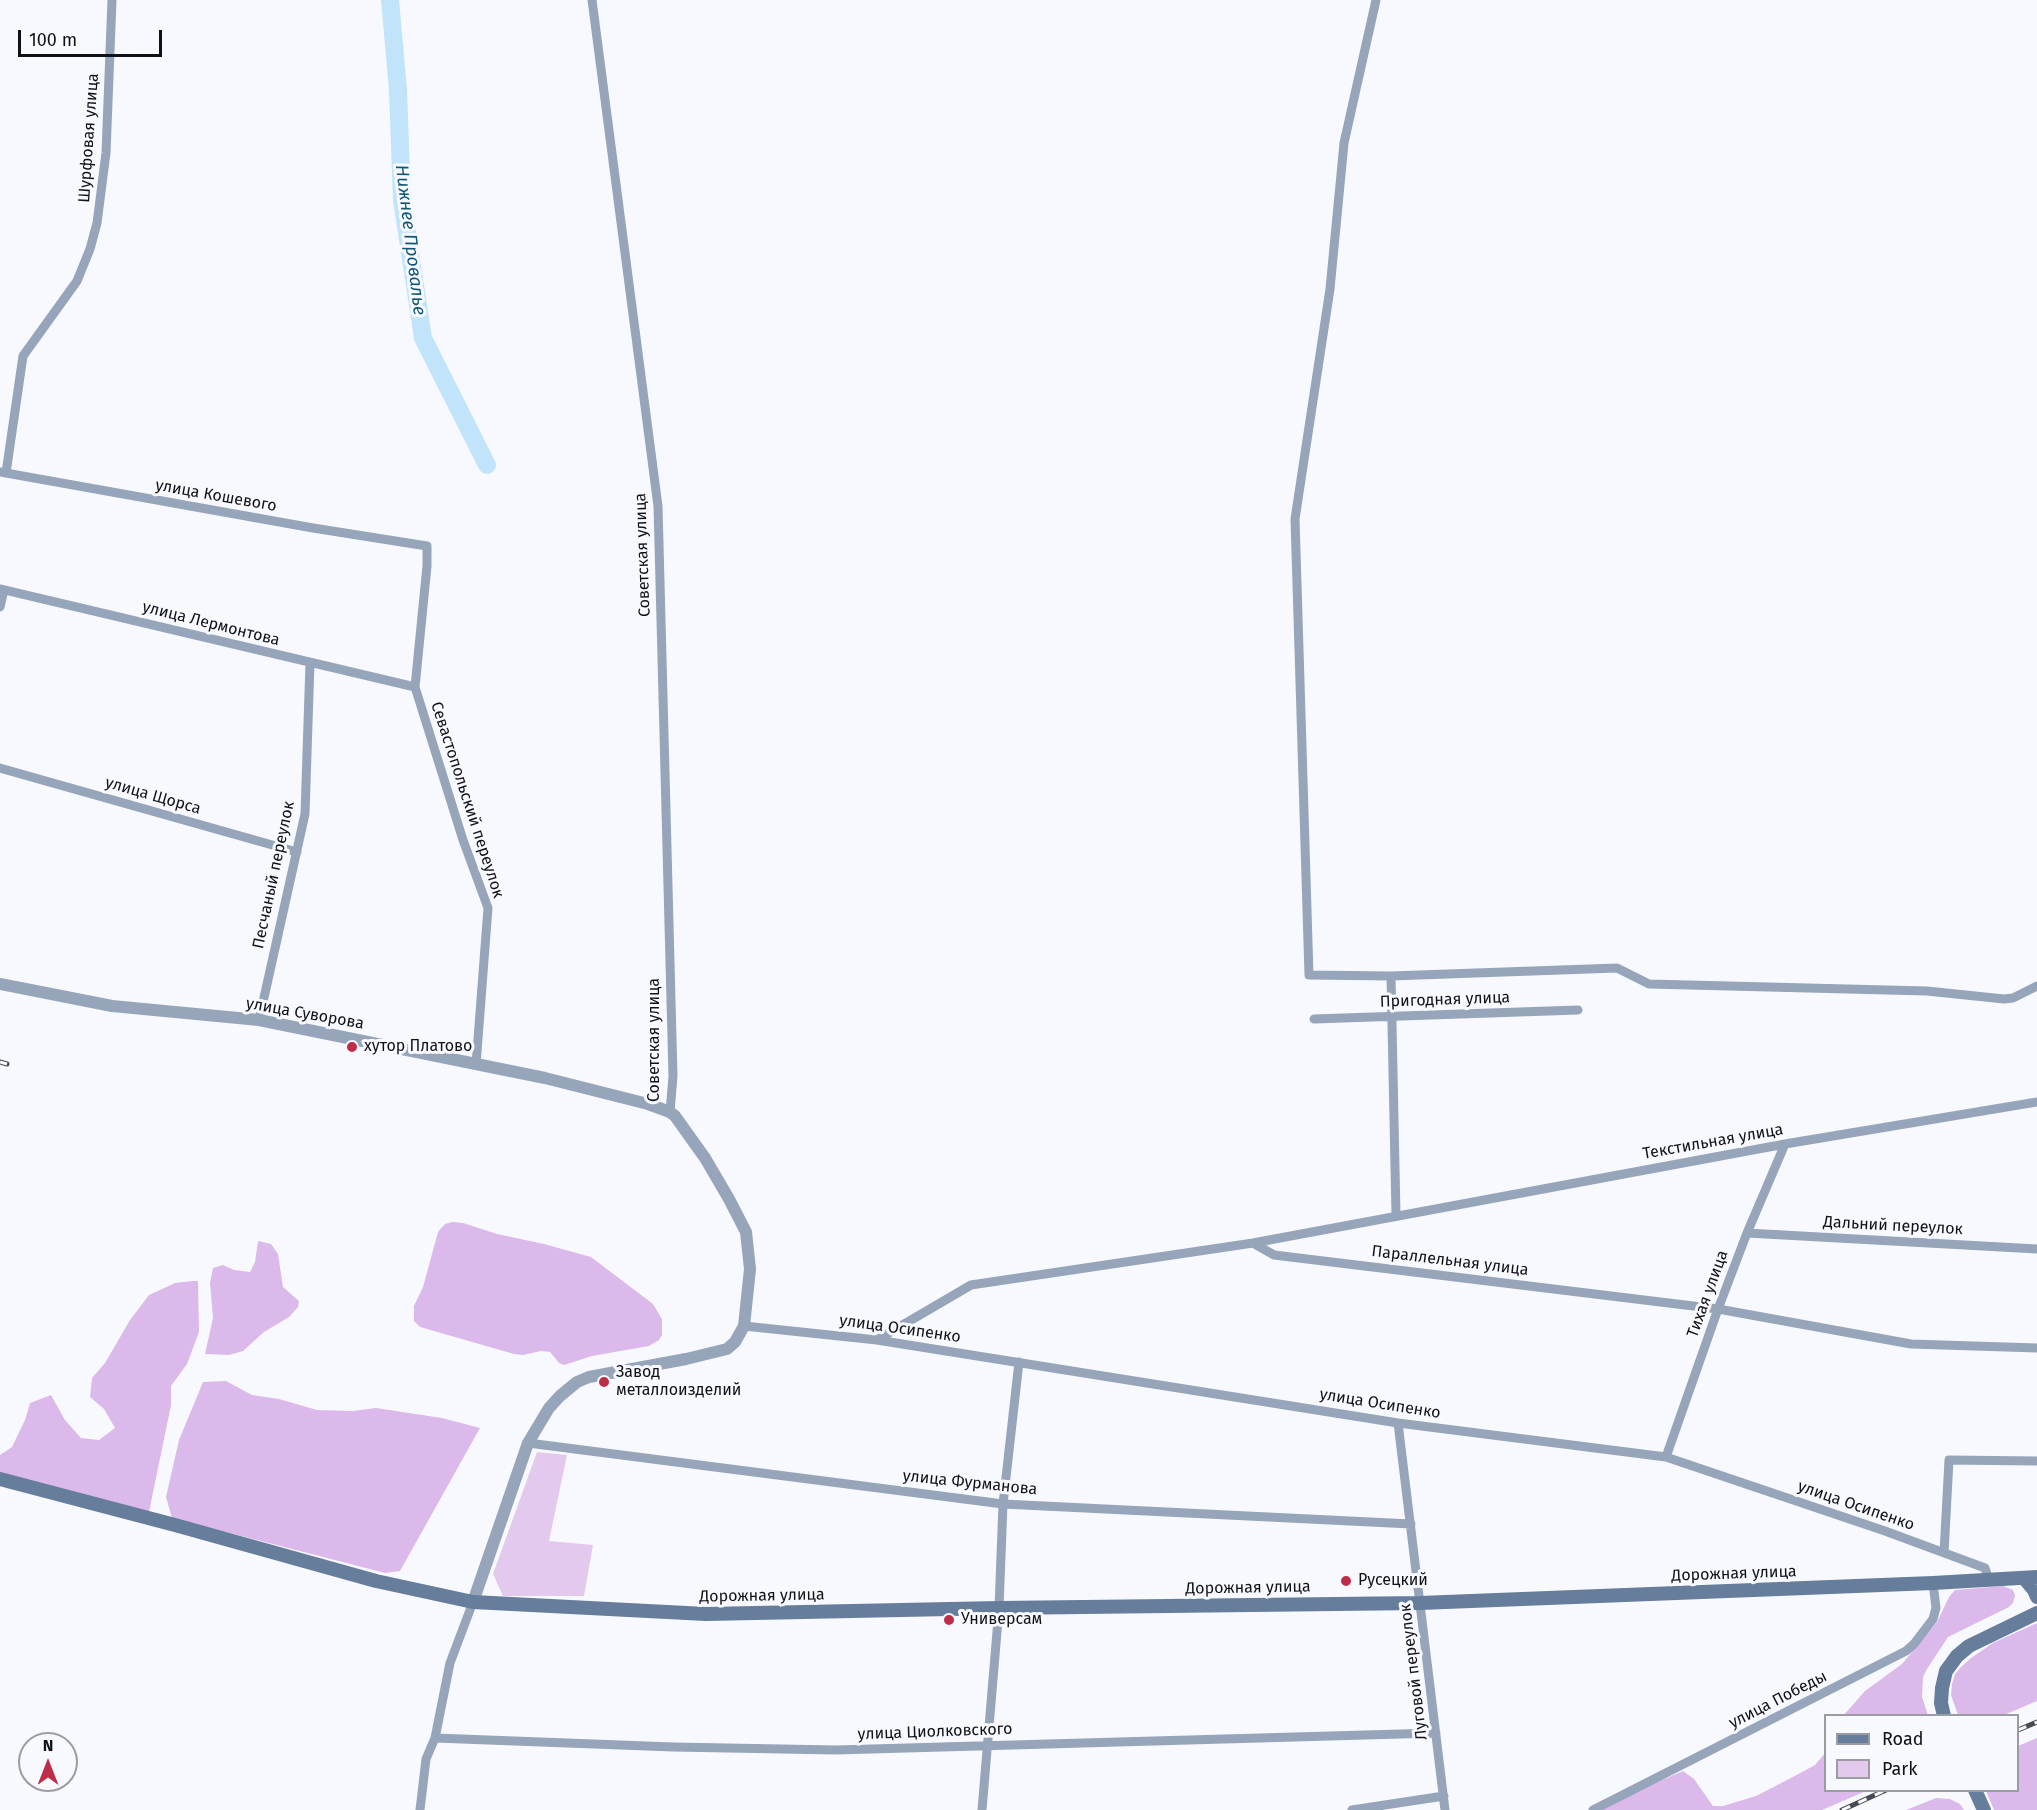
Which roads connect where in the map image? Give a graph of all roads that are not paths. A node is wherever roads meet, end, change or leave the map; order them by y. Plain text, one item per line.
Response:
1 (112, 0) edge
2 (592, 0) edge
3 (1376, 0) edge
4 (3, 472) edge
5 (427, 546) joint
6 (2, 589) edge
7 (0, 607) edge
8 (310, 663) junction
9 (415, 687) junction
10 (0, 768) edge
11 (297, 852) junction
12 (1391, 976) junction
13 (0, 984) edge
14 (2037, 986) edge
15 (1578, 1010) dead end
16 (1391, 1017) junction
17 (1314, 1019) dead end
18 (259, 1020) junction
19 (476, 1065) junction
20 (2037, 1102) edge
21 (670, 1112) junction
22 (1785, 1144) junction
23 (1396, 1215) junction
24 (1747, 1233) junction
25 (1253, 1243) junction
26 (2037, 1249) edge
27 (1718, 1308) junction
28 (744, 1326) junction
29 (877, 1340) junction
30 (2037, 1348) edge
31 (1019, 1362) junction
32 (1398, 1423) junction
33 (528, 1443) junction
34 (1666, 1457) junction
35 (2037, 1461) edge
36 (0, 1479) edge
37 (1003, 1504) junction
38 (1411, 1524) junction
39 (1944, 1552) junction
40 (2031, 1577) edge
41 (1989, 1580) junction
42 (1933, 1583) junction
43 (2037, 1597) edge
44 (472, 1602) junction
45 (1420, 1603) junction
46 (999, 1608) junction
47 (2037, 1613) edge
48 (1944, 1714) edge
49 (1436, 1733) junction
50 (435, 1738) junction
51 (989, 1746) junction
52 (1976, 1793) edge
53 (1444, 1796) junction
54 (420, 1810) edge
55 (982, 1810) edge
56 (1352, 1810) edge
57 (1445, 1810) edge
58 (1593, 1810) edge
59 (1984, 1810) edge

1 - 4 street, Шурфовая улица
2 - 21 street, Советская улица
3 - 12 street
4 - 5 street, улица Кошевого
5 - 9 street, Севастопольский переулок
6 - 7 street
6 - 8 street, улица Лермонтова
8 - 9 street, улица Лермонтова
8 - 11 street, Песчаный переулок
9 - 19 street, Севастопольский переулок
10 - 11 street, улица Щорса
11 - 18 street, Песчаный переулок
12 - 14 street
12 - 16 street
13 - 18 street, улица Суворова
15 - 16 street, Пригодная улица
16 - 17 street, Пригодная улица
16 - 23 street
18 - 19 street, улица Суворова
19 - 21 street, улица Суворова
20 - 22 street, Текстильная улица
21 - 28 street
22 - 23 street, Текстильная улица
22 - 24 street, Тихая улица
23 - 25 street, Текстильная улица
24 - 26 street, Дальний переулок
24 - 27 street, Тихая улица
25 - 27 street, Параллельная улица
25 - 29 street
27 - 30 street, Параллельная улица
27 - 34 street, Тихая улица
28 - 29 street, улица Осипенко
28 - 33 street
29 - 31 street, улица Осипенко
31 - 32 street, улица Осипенко
31 - 37 street
32 - 34 street, улица Осипенко
32 - 38 street, Луговой переулок
33 - 37 street, улица Фурманова
33 - 44 street
34 - 39 street, улица Осипенко
35 - 39 street
36 - 44 main road, Дорожная улица
37 - 38 street, улица Фурманова
37 - 46 street
38 - 45 street, Луговой переулок
39 - 41 street, улица Осипенко
40 - 41 main road, Дорожная улица
40 - 43 main road
41 - 42 main road, Дорожная улица
42 - 45 main road, Дорожная улица
42 - 58 street, улица Победы
44 - 46 main road, Дорожная улица
44 - 50 street
45 - 46 main road, Дорожная улица
45 - 49 street, Луговой переулок
46 - 51 street
47 - 48 main road
49 - 51 street, улица Циолковского
49 - 53 street, Луговой переулок
50 - 51 street, улица Циолковского
50 - 54 street
51 - 55 street
52 - 59 main road
53 - 56 street
53 - 57 street, Луговой переулок

